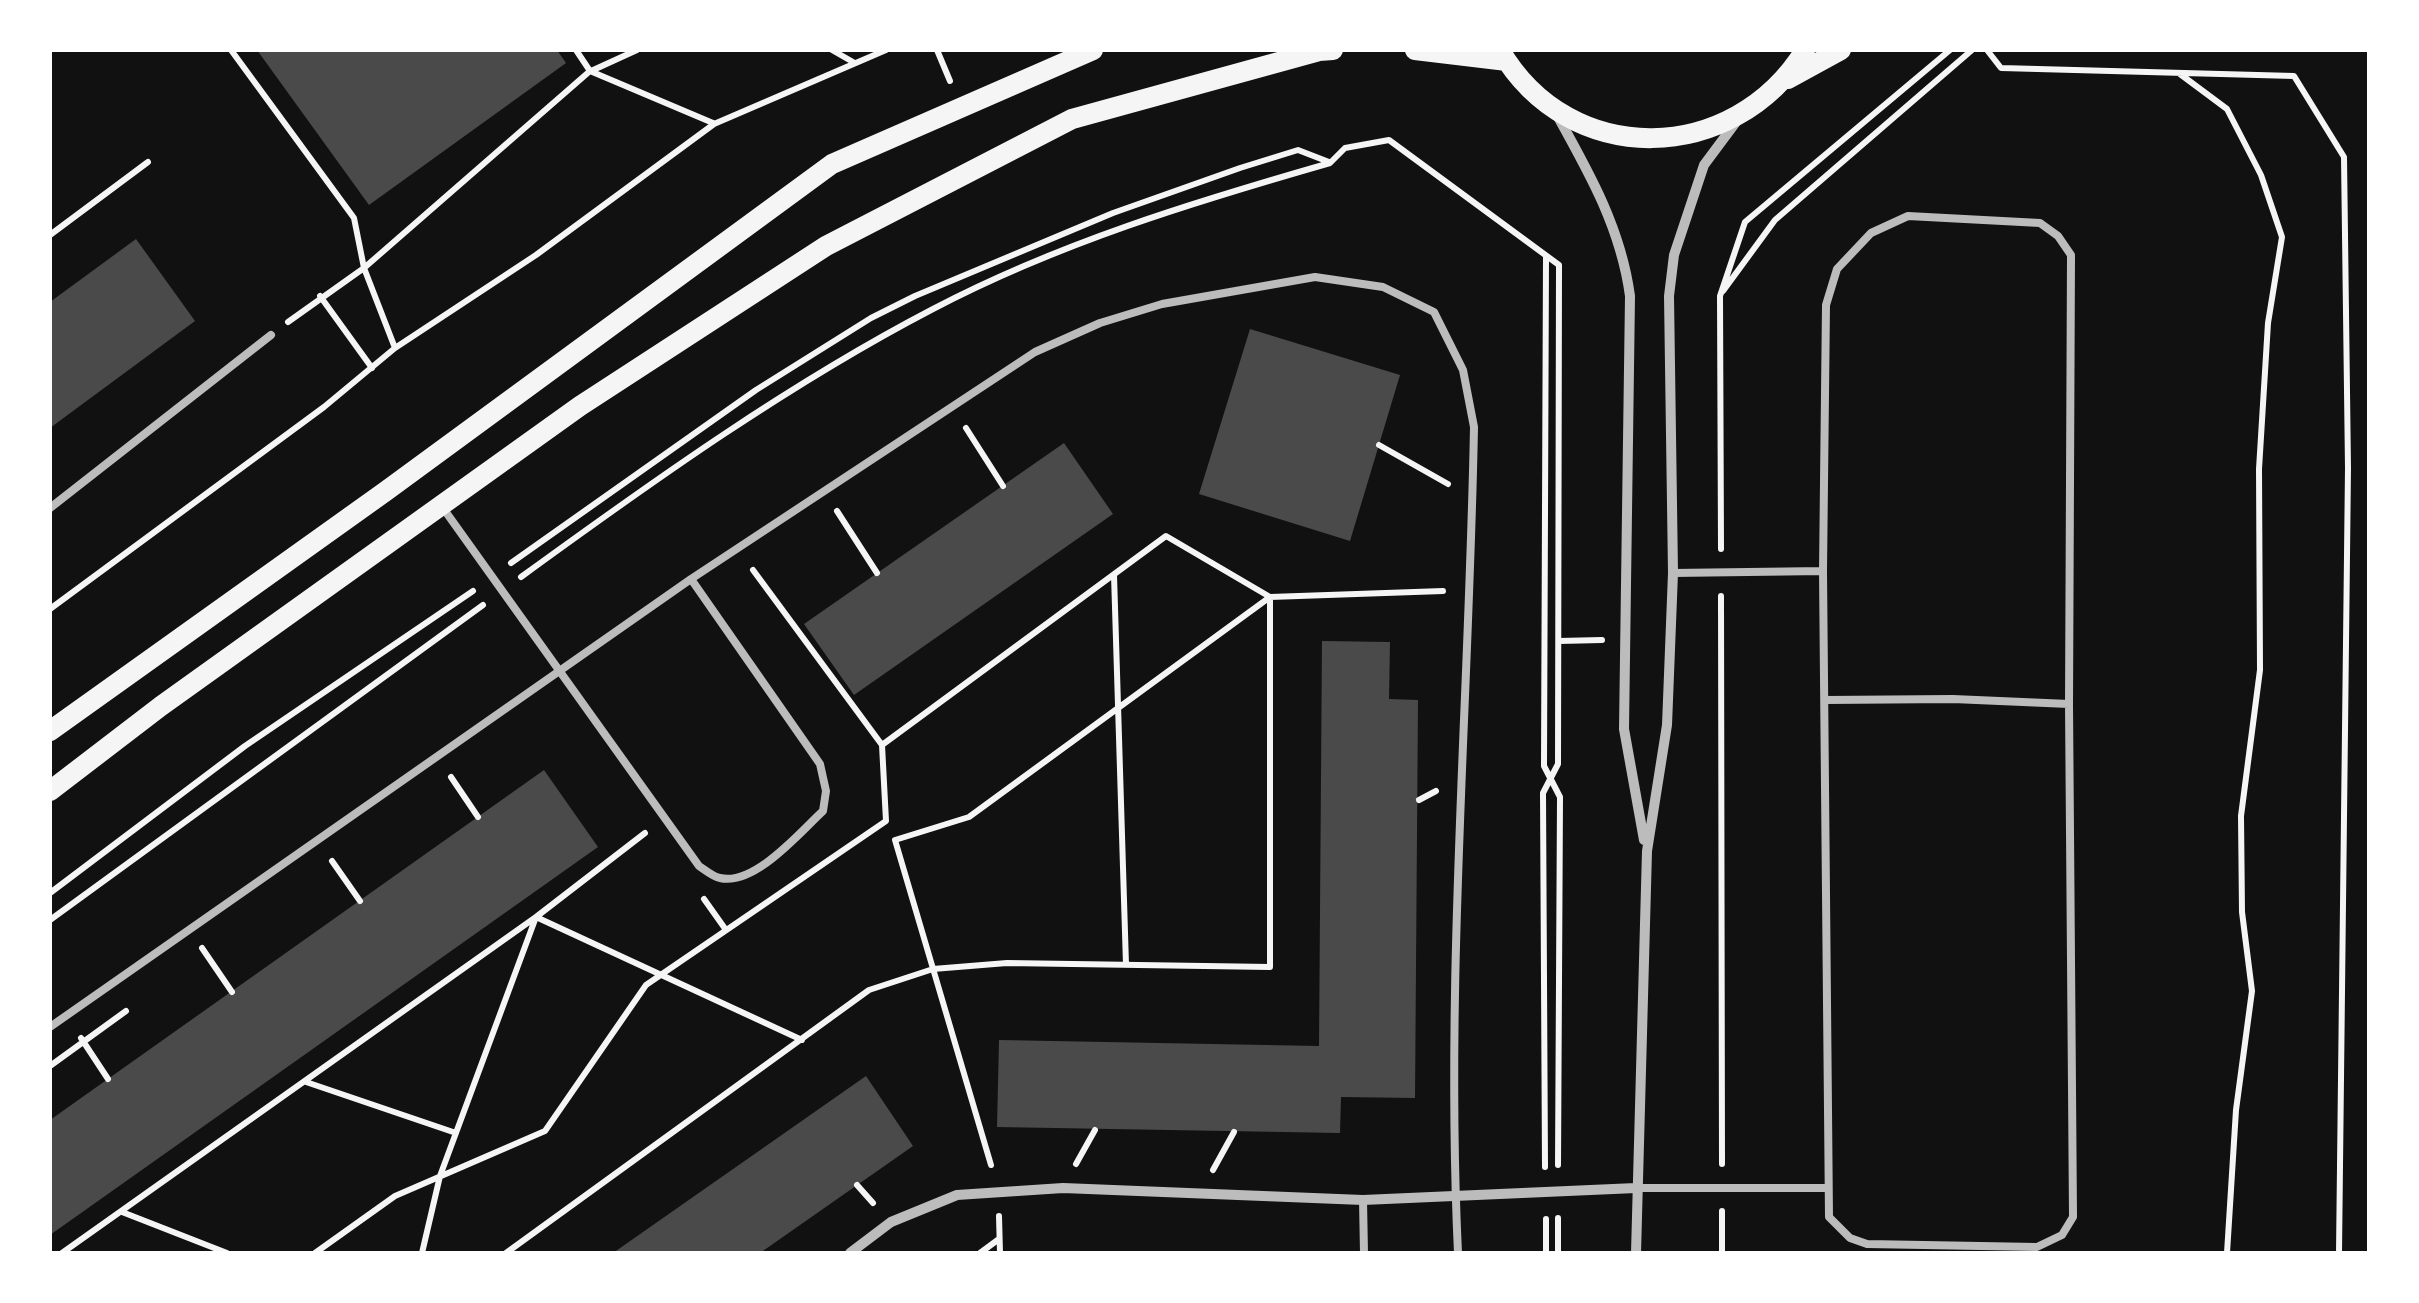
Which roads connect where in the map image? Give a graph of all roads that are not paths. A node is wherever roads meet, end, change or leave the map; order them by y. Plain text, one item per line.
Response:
1 (1093, 50) edge
2 (1333, 50) edge
3 (1415, 50) edge
4 (1806, 50) edge
5 (1841, 50) edge
6 (1504, 56) edge
7 (1782, 82) junction
8 (1553, 108) junction
9 (1740, 117) junction
10 (271, 336) road end
11 (440, 505) junction
12 (50, 508) edge
13 (1823, 571) junction
14 (1674, 573) junction
15 (691, 579) junction
16 (560, 670) junction
17 (1825, 700) junction
18 (2070, 704) junction
19 (50, 731) edge
20 (50, 790) edge
21 (1646, 851) junction
22 (50, 1027) edge
23 (1636, 1188) junction
24 (1827, 1188) junction
25 (1456, 1194) junction
26 (1363, 1200) junction
27 (850, 1253) edge
28 (1364, 1253) edge
29 (1458, 1253) edge
30 (1636, 1253) edge

1 - 19 main road
2 - 11 main road
3 - 6 main road
4 - 7 main road
5 - 7 main road
6 - 8 main road
7 - 9 main road
8 - 9 main road
8 - 21 street
9 - 14 street
10 - 12 lane
11 - 16 lane
11 - 20 main road
13 - 14 lane
13 - 17 lane
13 - 18 lane
14 - 21 street
15 - 16 lane
15 - 16 lane
15 - 25 lane
16 - 22 lane
17 - 18 lane
17 - 24 lane
18 - 24 lane
21 - 23 street
23 - 24 lane
23 - 25 street
23 - 30 street
25 - 26 street
25 - 29 lane
26 - 27 street
26 - 28 lane

